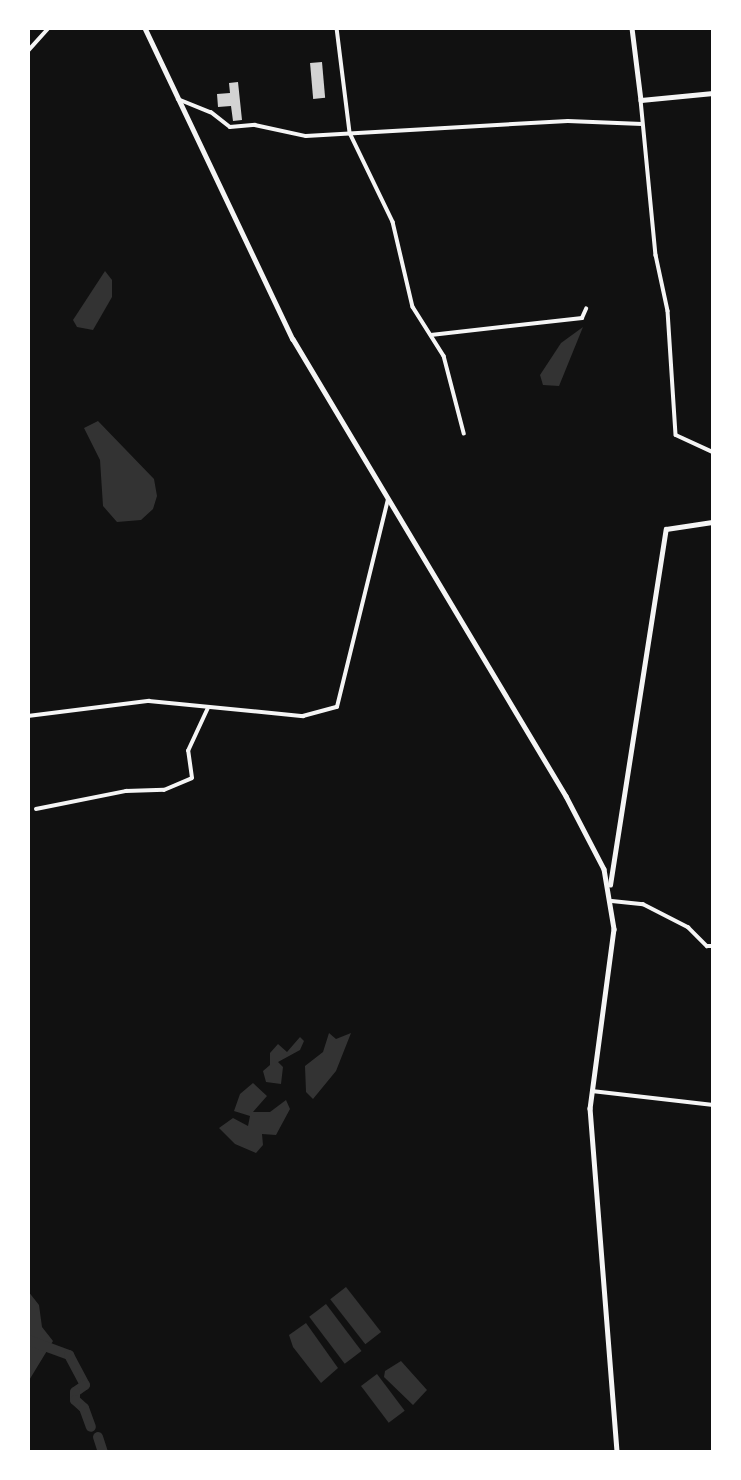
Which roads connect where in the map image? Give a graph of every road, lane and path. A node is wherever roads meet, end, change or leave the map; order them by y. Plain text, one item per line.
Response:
1 (49, 28) edge
2 (145, 28) edge
3 (337, 28) edge
4 (632, 28) edge
5 (28, 51) edge
6 (713, 93) edge
7 (178, 99) junction
8 (641, 100) junction
9 (642, 124) junction
10 (350, 132) junction
11 (586, 309) dead end
12 (430, 334) junction
13 (464, 433) dead end
14 (713, 452) edge
15 (389, 497) junction
16 (713, 522) edge
17 (208, 708) junction
18 (28, 716) edge
19 (36, 809) dead end
20 (609, 890) junction
21 (612, 901) junction
22 (713, 946) edge
23 (592, 1091) junction
24 (713, 1104) edge
25 (617, 1452) edge

1 - 5 street
2 - 7 street
3 - 10 street
4 - 8 street
6 - 8 street
7 - 10 street
7 - 15 street
8 - 9 street
9 - 10 street
9 - 14 street
10 - 12 street
11 - 12 street
12 - 13 street
15 - 17 street
15 - 20 street
16 - 20 street
17 - 18 street
17 - 19 street
20 - 21 street
21 - 22 street
21 - 23 street
23 - 24 street
23 - 25 street

